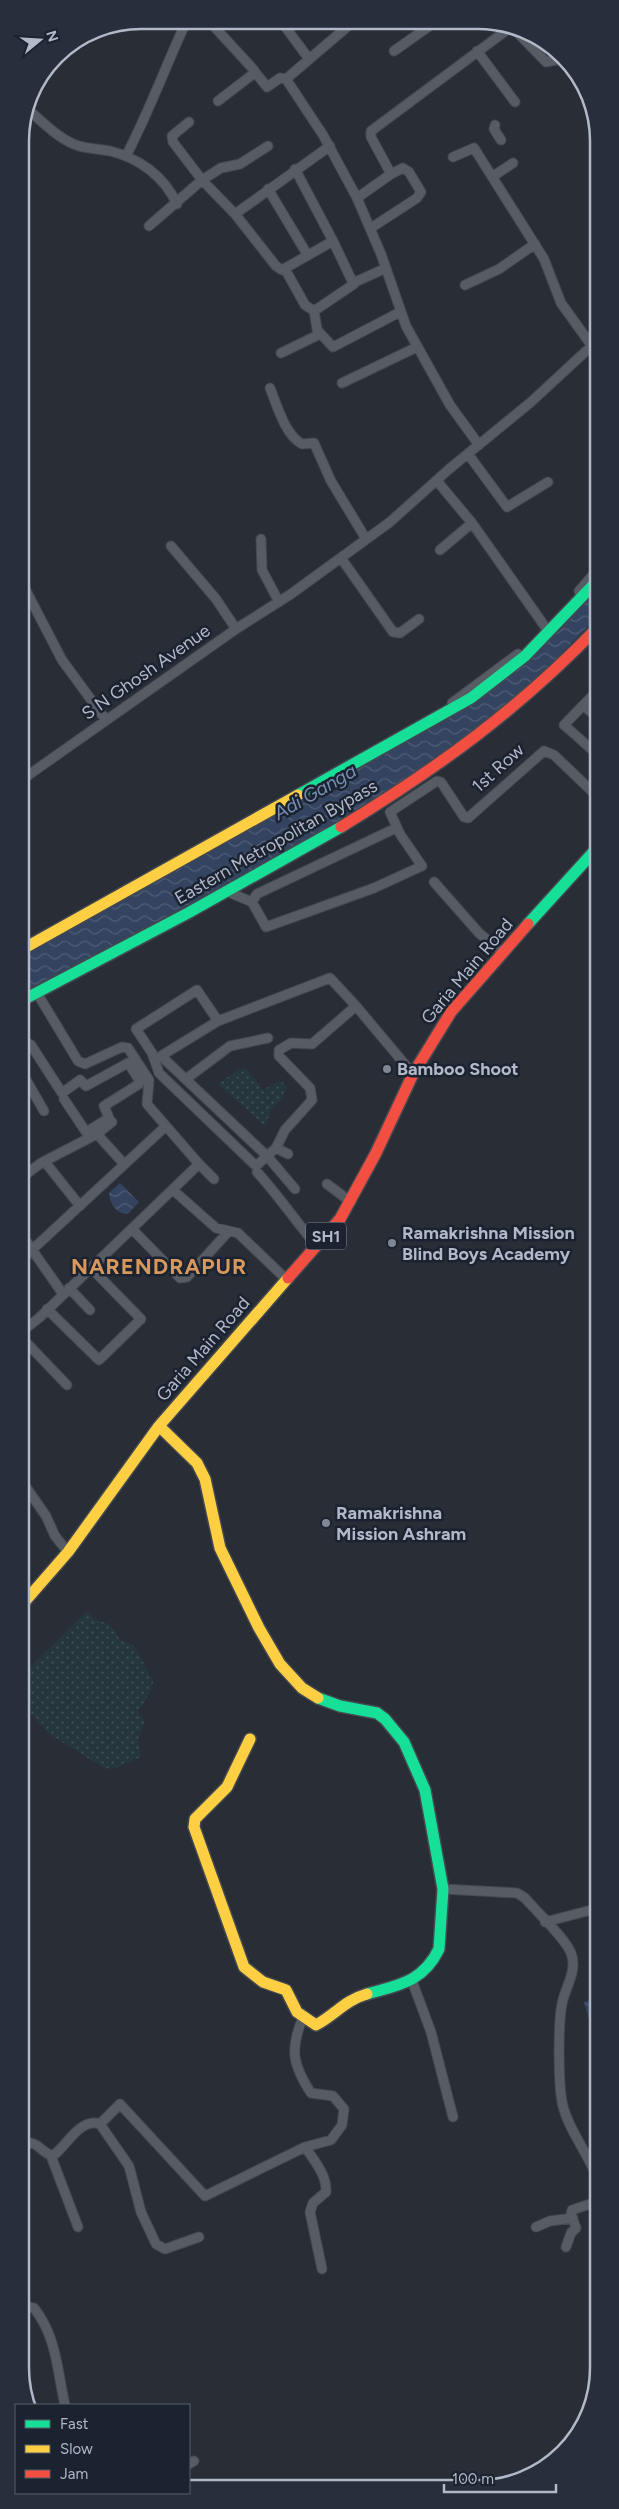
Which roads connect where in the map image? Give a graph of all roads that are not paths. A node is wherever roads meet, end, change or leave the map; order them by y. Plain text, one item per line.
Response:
1 (183, 29) edge
2 (217, 29) edge
3 (287, 29) edge
4 (345, 29) edge
5 (425, 29) edge
6 (504, 32) edge
7 (523, 38) edge
8 (394, 51) dead end
9 (478, 51) junction
10 (309, 59) junction
11 (555, 60) edge
12 (254, 72) junction
13 (286, 78) junction
14 (218, 101) dead end
15 (515, 102) dead end
16 (33, 113) edge
17 (189, 122) dead end
18 (495, 124) dead end
19 (501, 140) dead end
20 (268, 146) dead end
21 (330, 146) junction
22 (126, 156) junction
23 (453, 158) dead end
24 (513, 163) dead end
25 (295, 169) junction
26 (391, 174) junction
27 (492, 177) junction
28 (202, 180) junction
29 (268, 189) junction
30 (357, 198) junction
31 (177, 204) junction
32 (234, 214) junction
33 (149, 226) dead end
34 (371, 228) junction
35 (333, 240) junction
36 (535, 244) junction
37 (307, 254) junction
38 (386, 268) junction
39 (285, 269) junction
40 (354, 284) junction
41 (465, 285) dead end
42 (314, 311) junction
43 (400, 312) junction
44 (319, 332) junction
45 (590, 337) edge
46 (417, 347) junction
47 (590, 348) edge
48 (281, 353) dead end
49 (342, 383) dead end
50 (270, 388) dead end
51 (480, 445) junction
52 (468, 454) junction
53 (437, 480) junction
54 (548, 482) dead end
55 (472, 523) junction
56 (261, 539) dead end
57 (366, 539) junction
58 (171, 546) dead end
59 (440, 550) dead end
60 (341, 558) junction
61 (590, 578) edge
62 (590, 588) edge
63 (29, 596) edge
64 (279, 602) junction
65 (419, 619) dead end
66 (236, 628) junction
67 (546, 628) junction
68 (590, 634) edge
69 (590, 639) edge
70 (590, 699) edge
71 (584, 706) junction
72 (590, 711) edge
73 (106, 720) junction
74 (412, 733) junction
75 (590, 748) edge
76 (29, 775) edge
77 (413, 782) junction
78 (590, 789) edge
79 (396, 828) junction
80 (590, 856) edge
81 (434, 882) dead end
82 (226, 891) junction
83 (252, 902) junction
84 (29, 945) edge
85 (502, 952) junction
86 (37, 993) junction
87 (29, 997) edge
88 (356, 1006) junction
89 (218, 1021) junction
90 (268, 1038) dead end
91 (29, 1044) edge
92 (413, 1074) junction
93 (186, 1079) junction
94 (29, 1085) edge
95 (64, 1099) dead end
96 (44, 1111) dead end
97 (114, 1120) dead end
98 (166, 1126) junction
99 (97, 1134) junction
100 (276, 1148) junction
101 (288, 1154) dead end
102 (267, 1156) junction
103 (45, 1162) junction
104 (124, 1164) junction
105 (199, 1164) junction
106 (257, 1172) dead end
107 (29, 1173) edge
108 (214, 1179) dead end
109 (327, 1184) dead end
110 (295, 1188) dead end
111 (173, 1190) junction
112 (351, 1202) junction
113 (80, 1206) junction
114 (132, 1230) junction
115 (228, 1232) junction
116 (29, 1245) edge
117 (317, 1246) junction
118 (33, 1251) junction
119 (29, 1254) edge
120 (91, 1268) junction
121 (287, 1280) junction
122 (66, 1291) junction
123 (47, 1310) junction
124 (90, 1310) dead end
125 (29, 1325) edge
126 (31, 1347) edge
127 (67, 1385) dead end
128 (159, 1426) junction
129 (29, 1492) edge
130 (68, 1552) junction
131 (29, 1593) edge
132 (250, 1739) dead end
133 (443, 1889) junction
134 (590, 1910) edge
135 (545, 1922) junction
136 (412, 1981) junction
137 (302, 2017) junction
138 (453, 2117) dead end
139 (100, 2124) junction
140 (29, 2142) edge
141 (305, 2147) junction
142 (51, 2156) junction
143 (590, 2159) edge
144 (590, 2204) edge
145 (573, 2218) junction
146 (78, 2227) dead end
147 (536, 2227) dead end
148 (199, 2237) dead end
149 (566, 2247) dead end
150 (322, 2269) dead end
151 (29, 2307) edge
152 (65, 2404) edge

1 - 22 street
2 - 12 street
3 - 10 street
4 - 10 street
5 - 8 street
6 - 9 street
7 - 11 street
9 - 15 street
9 - 26 street
10 - 13 street
12 - 13 street
12 - 14 street
13 - 21 street
16 - 22 street
17 - 28 street
18 - 19 street
20 - 28 street
21 - 25 street
21 - 30 street
22 - 31 street
23 - 27 street
24 - 27 street
25 - 29 street
25 - 35 street
26 - 30 street
26 - 34 street
27 - 36 street
28 - 31 street
28 - 32 street
29 - 32 street
29 - 37 street
30 - 34 street
31 - 33 street
32 - 39 street
34 - 38 street
35 - 37 street
35 - 40 street
36 - 41 street
36 - 45 street
37 - 39 street
38 - 40 street
38 - 43 street
39 - 42 street
40 - 42 street
42 - 44 street
43 - 44 street
43 - 46 street
44 - 48 street
46 - 49 street
46 - 51 street
47 - 51 street, S N Ghosh Avenue
50 - 57 street
51 - 52 street, S N Ghosh Avenue
52 - 53 street, S N Ghosh Avenue
52 - 54 street
53 - 55 street
53 - 57 street, S N Ghosh Avenue
55 - 59 street
55 - 67 street
56 - 64 street
57 - 60 street, S N Ghosh Avenue
58 - 66 street
60 - 64 street, S N Ghosh Avenue
60 - 65 street
61 - 67 street
62 - 74 main road, Eastern Metropolitan Bypass
63 - 73 street
64 - 66 street, S N Ghosh Avenue
66 - 73 street, S N Ghosh Avenue
67 - 74 street
68 - 77 main road, Eastern Metropolitan Bypass
69 - 77 street
70 - 71 street
71 - 72 street
71 - 75 street
73 - 76 street, S N Ghosh Avenue
74 - 84 main road, Eastern Metropolitan Bypass
77 - 82 main road, Eastern Metropolitan Bypass
78 - 79 street, 1st Row
79 - 83 street
79 - 83 street
80 - 85 main road, Garia Main Road / SH1
81 - 85 street
82 - 83 street
82 - 86 main road, Eastern Metropolitan Bypass
85 - 92 main road, Garia Main Road / SH1
86 - 87 main road, Eastern Metropolitan Bypass
86 - 98 street
88 - 89 street
88 - 92 street
88 - 100 street
89 - 93 street
89 - 102 street
90 - 93 street
91 - 95 street
92 - 112 main road, Garia Main Road / SH1
93 - 102 street
94 - 96 street
97 - 99 street
98 - 104 street
98 - 105 street
99 - 103 street
99 - 104 street
100 - 101 street
100 - 102 street
102 - 110 street
103 - 107 street
103 - 113 street
104 - 113 street
105 - 108 street
105 - 111 street
106 - 117 street
109 - 112 street
111 - 114 street
111 - 115 street
112 - 117 main road, Garia Main Road / SH1
113 - 118 street
114 - 115 street
114 - 120 street
115 - 121 street
116 - 118 street
117 - 121 main road, Garia Main Road / SH1
118 - 119 street
118 - 122 street
120 - 122 street
120 - 123 street
121 - 128 main road, Garia Main Road / SH1
122 - 123 street
122 - 124 street
123 - 125 street
126 - 127 street
128 - 130 main road, Garia Main Road / SH1
128 - 133 main road
129 - 130 street
130 - 131 main road, Garia Main Road / SH1
132 - 137 main road
133 - 135 street
133 - 136 main road
134 - 135 street
135 - 143 street
136 - 137 main road
136 - 138 street
137 - 141 street
139 - 141 street
139 - 142 street
139 - 148 street
140 - 142 street
141 - 150 street
142 - 146 street
144 - 145 street
145 - 147 street
145 - 149 street
151 - 152 street

